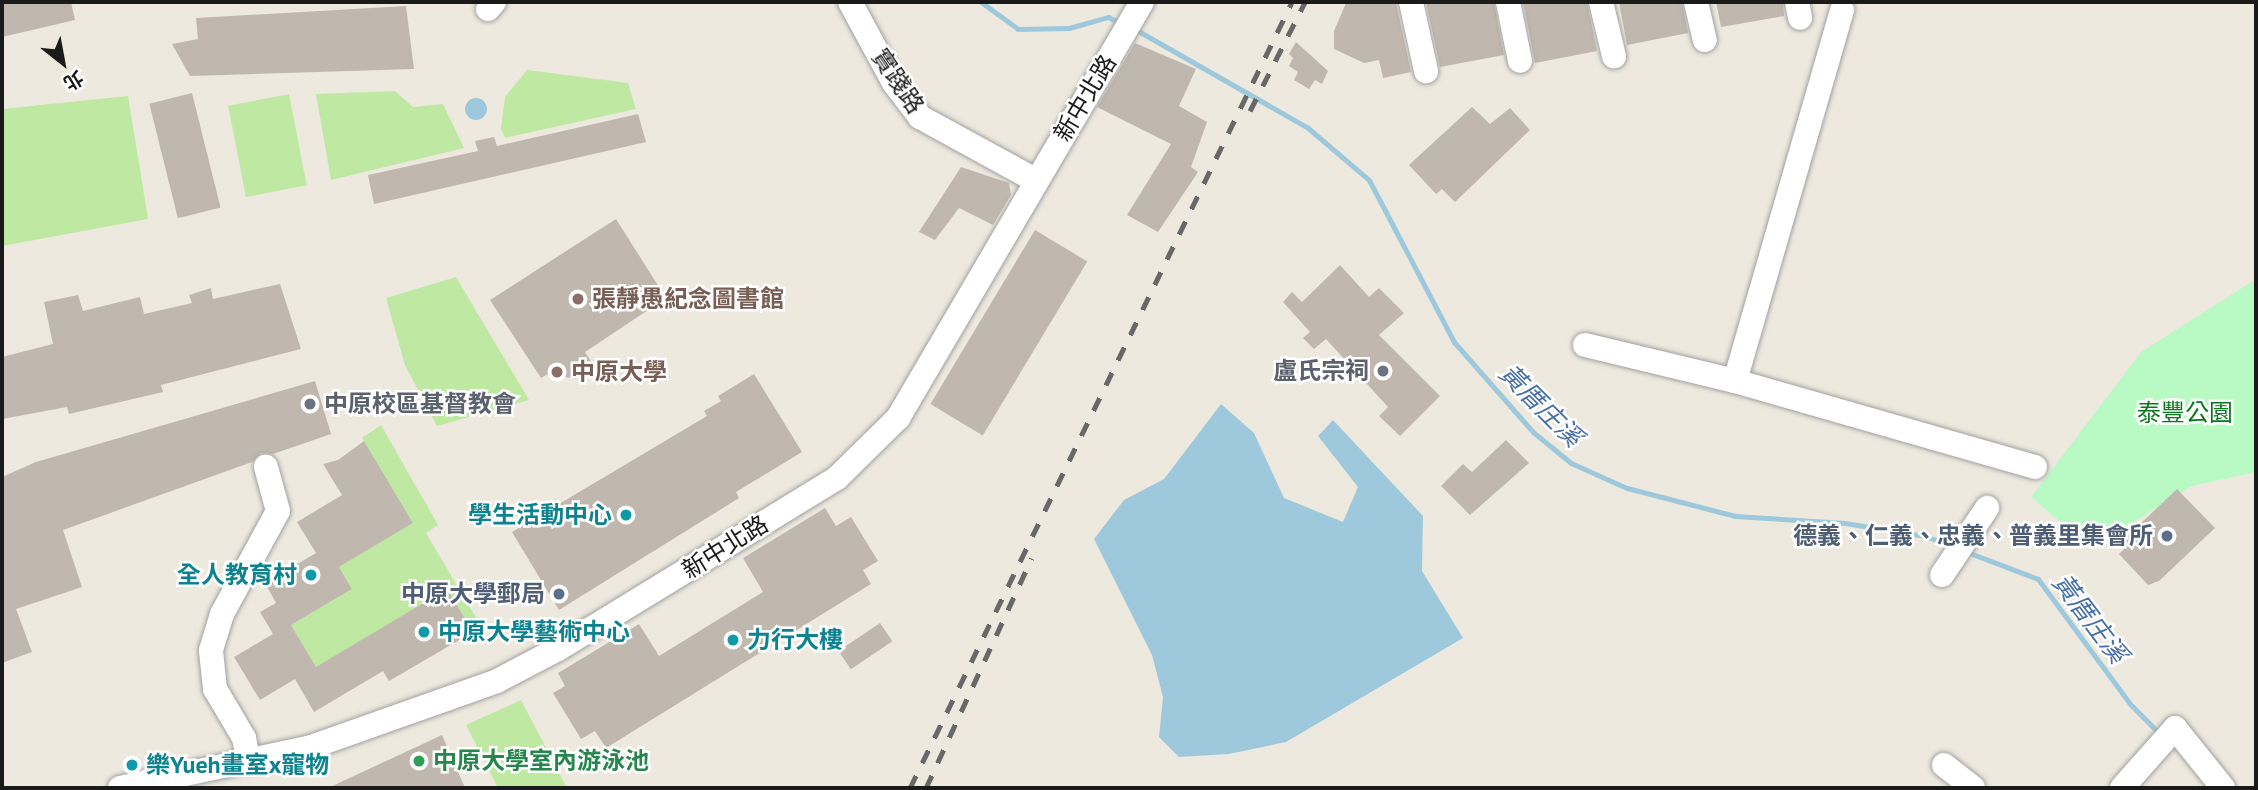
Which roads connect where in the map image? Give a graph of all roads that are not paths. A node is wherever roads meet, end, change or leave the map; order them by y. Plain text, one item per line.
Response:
1 (850, 2) edge
2 (1411, 2) edge
3 (1508, 2) edge
4 (1601, 2) edge
5 (1696, 2) edge
6 (1139, 9) edge
7 (1842, 10) dead end
8 (1705, 40) dead end
9 (1614, 56) dead end
10 (1520, 61) dead end
11 (1426, 71) dead end
12 (1037, 181) junction
13 (1584, 345) dead end
14 (1735, 381) junction
15 (266, 467) dead end
16 (2035, 467) dead end
17 (1987, 508) dead end
18 (1942, 575) dead end
19 (248, 760) junction
20 (1944, 765) dead end
21 (120, 788) edge
22 (1973, 788) edge
23 (2122, 788) edge
24 (2223, 788) edge

1 - 12 street, 實踐路
2 - 11 street
3 - 10 street
4 - 9 street
5 - 8 street
6 - 12 street, 新中北路
7 - 14 street
12 - 19 street, 新中北路
13 - 14 street
14 - 16 street
15 - 19 street
17 - 18 street
19 - 21 street, 新中北路
20 - 22 street
23 - 24 street

